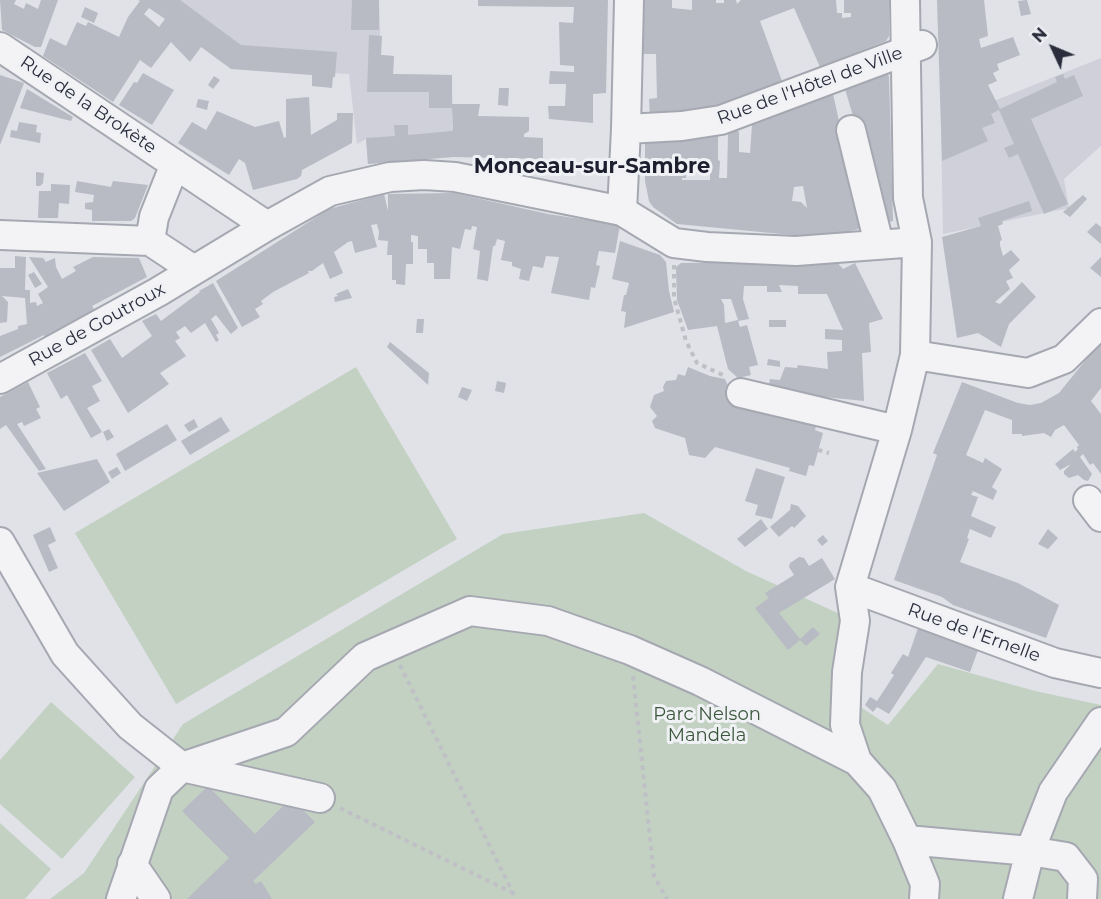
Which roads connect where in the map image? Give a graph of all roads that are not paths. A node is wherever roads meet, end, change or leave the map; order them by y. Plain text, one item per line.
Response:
1 (629, 0) edge
2 (905, 0) edge
3 (921, 0) edge
4 (0, 47) edge
5 (914, 48) junction
6 (627, 129) junction
7 (851, 130) dead end
8 (175, 164) junction
9 (622, 211) junction
10 (267, 226) junction
11 (0, 235) edge
12 (150, 242) junction
13 (917, 242) junction
14 (879, 244) junction
15 (194, 270) junction
16 (1101, 323) edge
17 (915, 355) junction
18 (0, 379) edge
19 (741, 393) road end
20 (897, 430) junction
21 (0, 542) edge
22 (850, 587) junction
23 (1101, 674) edge
24 (1101, 722) edge
25 (857, 761) junction
26 (182, 767) junction
27 (320, 798) road end
28 (907, 840) junction
29 (1030, 850) junction
30 (132, 864) junction
31 (121, 899) edge
32 (156, 899) edge
33 (924, 899) edge
34 (1018, 899) edge
35 (1082, 899) edge

1 - 6 street
2 - 5 street
3 - 5 street
4 - 8 street, Rue de la Brokète
5 - 6 street, Rue de l'Hôtel de Ville
5 - 13 street
6 - 9 street
7 - 14 street
8 - 10 street, Rue de la Brokète
8 - 12 street
9 - 10 street, Rue de Goutroux
9 - 14 street
10 - 15 street, Rue de Goutroux
11 - 12 street
12 - 15 street
13 - 14 street
13 - 17 street
15 - 18 street, Rue de Goutroux
16 - 17 street
17 - 20 street
19 - 20 street
20 - 22 street
21 - 26 street
22 - 23 street, Rue de l'Ernelle
22 - 25 street
24 - 29 street
25 - 26 street
25 - 28 street
26 - 27 street
26 - 30 street
28 - 29 street
28 - 33 street
29 - 34 street
29 - 35 street
30 - 31 street
30 - 32 street

